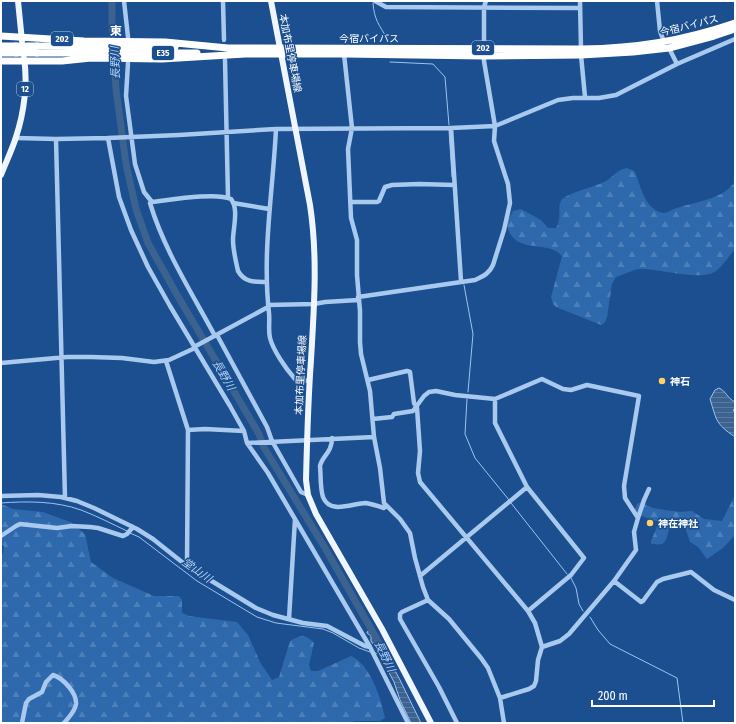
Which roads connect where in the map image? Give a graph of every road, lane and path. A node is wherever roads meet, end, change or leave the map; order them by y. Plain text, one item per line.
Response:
1 (18, 1) edge
2 (124, 1) edge
3 (223, 1) edge
4 (271, 1) edge
5 (375, 1) edge
6 (486, 1) edge
7 (580, 1) edge
8 (657, 1) edge
9 (484, 7) junction
10 (580, 8) junction
11 (735, 23) edge
12 (735, 29) edge
13 (1, 36) edge
14 (22, 36) junction
15 (735, 39) edge
16 (224, 40) dead end
17 (666, 45) junction
18 (1, 46) edge
19 (228, 48) junction
20 (484, 48) junction
21 (16, 49) junction
22 (102, 50) junction
23 (125, 50) junction
24 (204, 50) junction
25 (281, 51) junction
26 (581, 52) junction
27 (1, 54) edge
28 (245, 54) junction
29 (344, 54) junction
30 (484, 56) junction
31 (225, 60) dead end
32 (1, 61) edge
33 (25, 61) junction
34 (677, 64) junction
35 (585, 97) junction
36 (495, 126) junction
37 (276, 128) junction
38 (352, 128) junction
39 (451, 128) junction
40 (295, 129) junction
41 (227, 132) junction
42 (131, 137) junction
43 (16, 138) junction
44 (108, 138) junction
45 (56, 139) junction
46 (1, 174) edge
47 (454, 185) junction
48 (228, 198) junction
49 (152, 202) junction
50 (350, 202) junction
51 (233, 203) junction
52 (269, 208) junction
53 (461, 281) junction
54 (267, 282) junction
55 (358, 298) junction
56 (314, 304) junction
57 (268, 306) junction
58 (215, 336) junction
59 (195, 347) junction
60 (62, 357) junction
61 (166, 361) junction
62 (1, 363) edge
63 (368, 380) junction
64 (310, 381) junction
65 (495, 399) junction
66 (417, 408) junction
67 (373, 419) junction
68 (188, 430) junction
69 (244, 431) junction
70 (374, 437) junction
71 (332, 438) junction
72 (307, 440) junction
73 (250, 442) junction
74 (271, 442) junction
75 (527, 487) junction
76 (649, 489) dead end
77 (308, 495) junction
78 (1, 496) edge
79 (65, 498) junction
80 (386, 506) junction
81 (638, 518) junction
82 (295, 519) junction
83 (133, 527) junction
84 (1, 536) edge
85 (467, 538) junction
86 (187, 566) junction
87 (420, 576) junction
88 (614, 581) junction
89 (428, 600) junction
90 (735, 600) edge
91 (528, 611) junction
92 (290, 619) junction
93 (370, 647) junction
94 (542, 647) junction
95 (500, 698) junction
96 (22, 723) edge
97 (64, 723) edge
98 (408, 723) edge
99 (431, 723) edge
100 (457, 723) edge
101 (504, 723) edge

1 - 14 main road, 12
2 - 23 street
3 - 16 street
4 - 25 main road, 本加布里停車場線
5 - 9 street
6 - 9 street
7 - 10 street
8 - 17 street
9 - 10 street
9 - 20 street
10 - 26 street
11 - 17 highway, 今宿バイパス / 202
12 - 17 highway, 今宿バイパス / 202
13 - 14 highway, 今宿バイパス / 202
14 - 22 highway, 今宿バイパス / 202
14 - 33 main road, 12
15 - 34 street
17 - 26 highway, 今宿バイパス / 202
17 - 34 street
18 - 21 highway
19 - 23 highway, 今宿バイパス / 202
19 - 24 highway
19 - 25 highway, 今宿バイパス / 202
20 - 25 highway, 今宿バイパス / 202
20 - 26 highway, 今宿バイパス / 202
20 - 30 street
21 - 22 highway, bridge
21 - 27 highway
22 - 23 highway, 今宿バイパス / 202
22 - 23 highway, 今宿バイパス / 202
22 - 33 highway, 今宿バイパス / 202
23 - 24 highway, E35
23 - 28 highway, 今宿バイパス / 202
23 - 42 street
24 - 28 highway
25 - 28 highway, 今宿バイパス / 202
25 - 29 highway, 今宿バイパス / 202
25 - 40 main road, 本加布里停車場線
26 - 30 highway, 今宿バイパス / 202
26 - 35 street
29 - 30 highway, 今宿バイパス / 202
29 - 38 street
30 - 36 street
31 - 41 street
32 - 33 highway, 今宿バイパス / 202
33 - 43 main road, 12
34 - 35 street
35 - 36 street
36 - 39 street
36 - 53 street
37 - 40 street
37 - 41 street
37 - 52 street
38 - 39 street
38 - 40 street
38 - 50 street
39 - 47 street
40 - 56 main road, 本加布里停車場線
41 - 42 street
41 - 48 street
42 - 44 street
42 - 49 street
43 - 45 street
43 - 46 main road, 12
44 - 45 street
44 - 59 street
45 - 60 street
47 - 50 street
47 - 53 street
48 - 49 street
48 - 51 street
49 - 58 street
50 - 55 street
51 - 52 street
51 - 54 street
52 - 54 street
53 - 55 street
54 - 57 street
55 - 56 street
55 - 63 street
56 - 57 street
56 - 64 main road, 本加布里停車場線
57 - 58 street
57 - 64 street
58 - 59 street
58 - 74 street
59 - 61 street
59 - 69 street
60 - 61 street
60 - 62 street
60 - 79 street
61 - 68 street
63 - 66 street
63 - 67 street
64 - 72 main road, 本加布里停車場線
65 - 66 street
65 - 75 street
65 - 81 street
66 - 67 street
66 - 85 street
67 - 70 street
68 - 69 street
68 - 86 street
69 - 73 street
70 - 71 street
70 - 80 street
71 - 72 street
71 - 80 street
72 - 74 street
72 - 77 main road, 本加布里停車場線
73 - 74 street
73 - 82 street
74 - 77 street
75 - 85 street
75 - 91 street
76 - 81 street
77 - 99 main road, 本加布里停車場線
78 - 79 street
79 - 83 street
80 - 87 street
81 - 88 street
82 - 92 street
82 - 93 street
83 - 84 street
83 - 86 street
85 - 87 street
85 - 91 street
86 - 92 street
87 - 89 street
88 - 90 street
88 - 94 street
89 - 95 street
89 - 100 street
91 - 94 street
92 - 93 street
93 - 98 street
94 - 95 street
95 - 101 street
96 - 97 street

